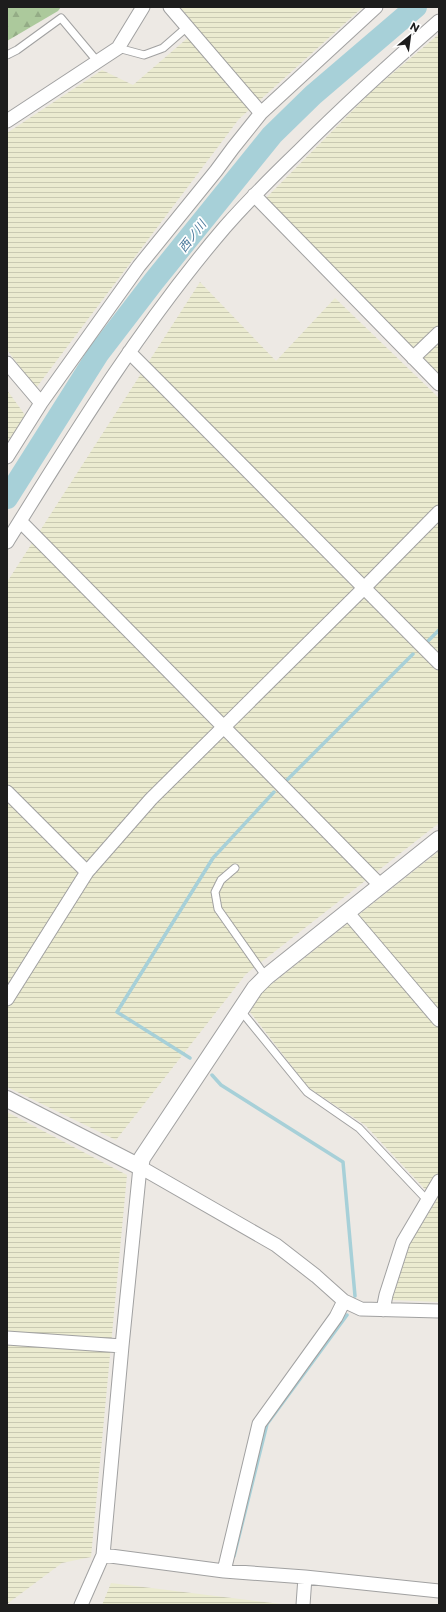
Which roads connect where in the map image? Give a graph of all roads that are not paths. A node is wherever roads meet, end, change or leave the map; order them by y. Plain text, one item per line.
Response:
1 (143, 7) edge
2 (170, 7) edge
3 (376, 7) edge
4 (439, 21) edge
5 (187, 27) junction
6 (118, 48) junction
7 (7, 55) edge
8 (97, 61) junction
9 (262, 113) junction
10 (7, 121) edge
11 (254, 195) junction
12 (439, 333) edge
13 (129, 352) junction
14 (413, 358) junction
15 (7, 363) edge
16 (439, 384) edge
17 (41, 403) junction
18 (7, 457) edge
19 (439, 512) edge
20 (20, 521) junction
21 (7, 542) edge
22 (364, 588) junction
23 (439, 663) edge
24 (224, 727) junction
25 (7, 792) edge
26 (439, 839) edge
27 (235, 868) dead end
28 (87, 872) junction
29 (380, 885) junction
30 (347, 912) junction
31 (266, 977) junction
32 (7, 999) edge
33 (242, 1011) junction
34 (439, 1020) edge
35 (7, 1099) edge
36 (140, 1167) junction
37 (439, 1181) edge
38 (427, 1200) junction
39 (344, 1301) junction
40 (383, 1310) junction
41 (439, 1311) edge
42 (7, 1338) edge
43 (122, 1346) junction
44 (103, 1555) junction
45 (224, 1571) junction
46 (305, 1577) junction
47 (439, 1591) edge
48 (81, 1605) edge
49 (303, 1605) edge

1 - 6 street
2 - 5 street
3 - 9 street
4 - 11 street
5 - 6 lane
5 - 9 street
6 - 8 street
7 - 8 lane
8 - 10 street
9 - 17 street
11 - 13 street
11 - 14 street
12 - 14 street
13 - 20 street
13 - 22 street
14 - 16 street
15 - 17 street
17 - 18 street
19 - 22 street
20 - 21 street
20 - 24 street
22 - 23 street
22 - 24 street
24 - 28 street
24 - 29 street
25 - 28 street
26 - 29 street
27 - 31 lane
28 - 32 street
29 - 30 street
30 - 31 street
30 - 34 street
31 - 33 street
33 - 36 street
33 - 38 lane
35 - 36 street
36 - 39 street
36 - 43 street
37 - 38 street
38 - 40 street
39 - 40 street
39 - 45 street
40 - 41 street
42 - 43 street
43 - 44 street
44 - 45 street
44 - 48 street
45 - 46 street
46 - 47 street
46 - 49 street

